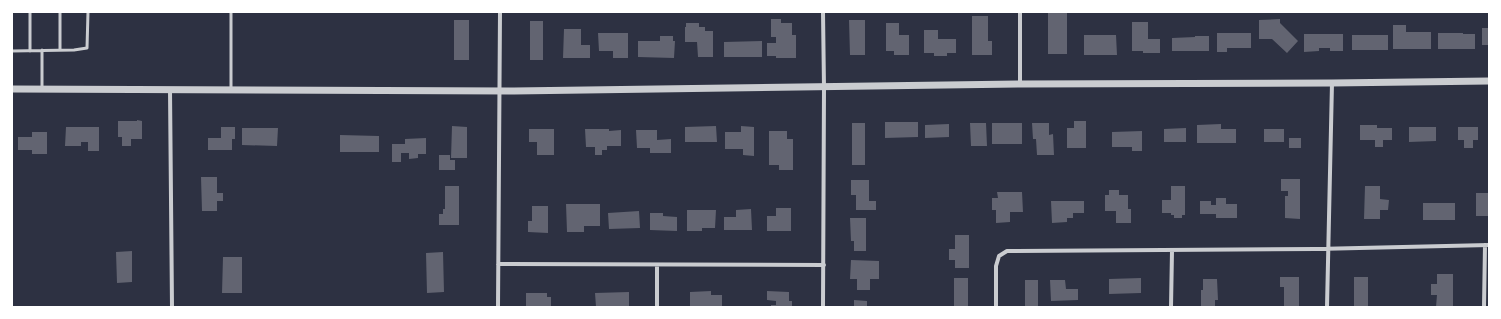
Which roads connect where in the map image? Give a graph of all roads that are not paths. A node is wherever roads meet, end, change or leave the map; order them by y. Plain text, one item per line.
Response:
1 (30, 12) edge
2 (60, 12) edge
3 (88, 12) edge
4 (231, 12) edge
5 (500, 12) edge
6 (823, 12) edge
7 (1020, 12) edge
8 (42, 50) junction
9 (60, 50) junction
10 (12, 51) edge
11 (30, 51) junction
12 (1489, 82) edge
13 (1332, 83) junction
14 (1020, 84) junction
15 (824, 88) junction
16 (12, 89) edge
17 (42, 90) junction
18 (170, 90) junction
19 (231, 90) junction
20 (499, 91) junction
21 (1487, 245) edge
22 (1327, 249) junction
23 (1172, 251) junction
24 (498, 264) junction
25 (658, 265) junction
26 (824, 265) junction
27 (172, 307) edge
28 (498, 307) edge
29 (657, 307) edge
30 (823, 307) edge
31 (996, 307) edge
32 (1171, 307) edge
33 (1327, 307) edge
34 (1484, 307) edge

1 - 11 lane
2 - 9 lane
3 - 9 lane
4 - 19 lane
5 - 20 street
6 - 15 street
7 - 14 street
8 - 9 lane
8 - 11 lane
8 - 17 lane
10 - 11 lane
12 - 13 street
13 - 14 street
13 - 22 street
14 - 15 street
15 - 20 street
15 - 26 street
16 - 17 street
17 - 18 street
18 - 19 street
18 - 27 street
19 - 20 street
20 - 24 street
21 - 22 street
21 - 34 street
22 - 23 street
22 - 33 street
23 - 31 street
23 - 32 street
24 - 25 street
24 - 28 street
25 - 26 street
25 - 29 street
26 - 30 street

